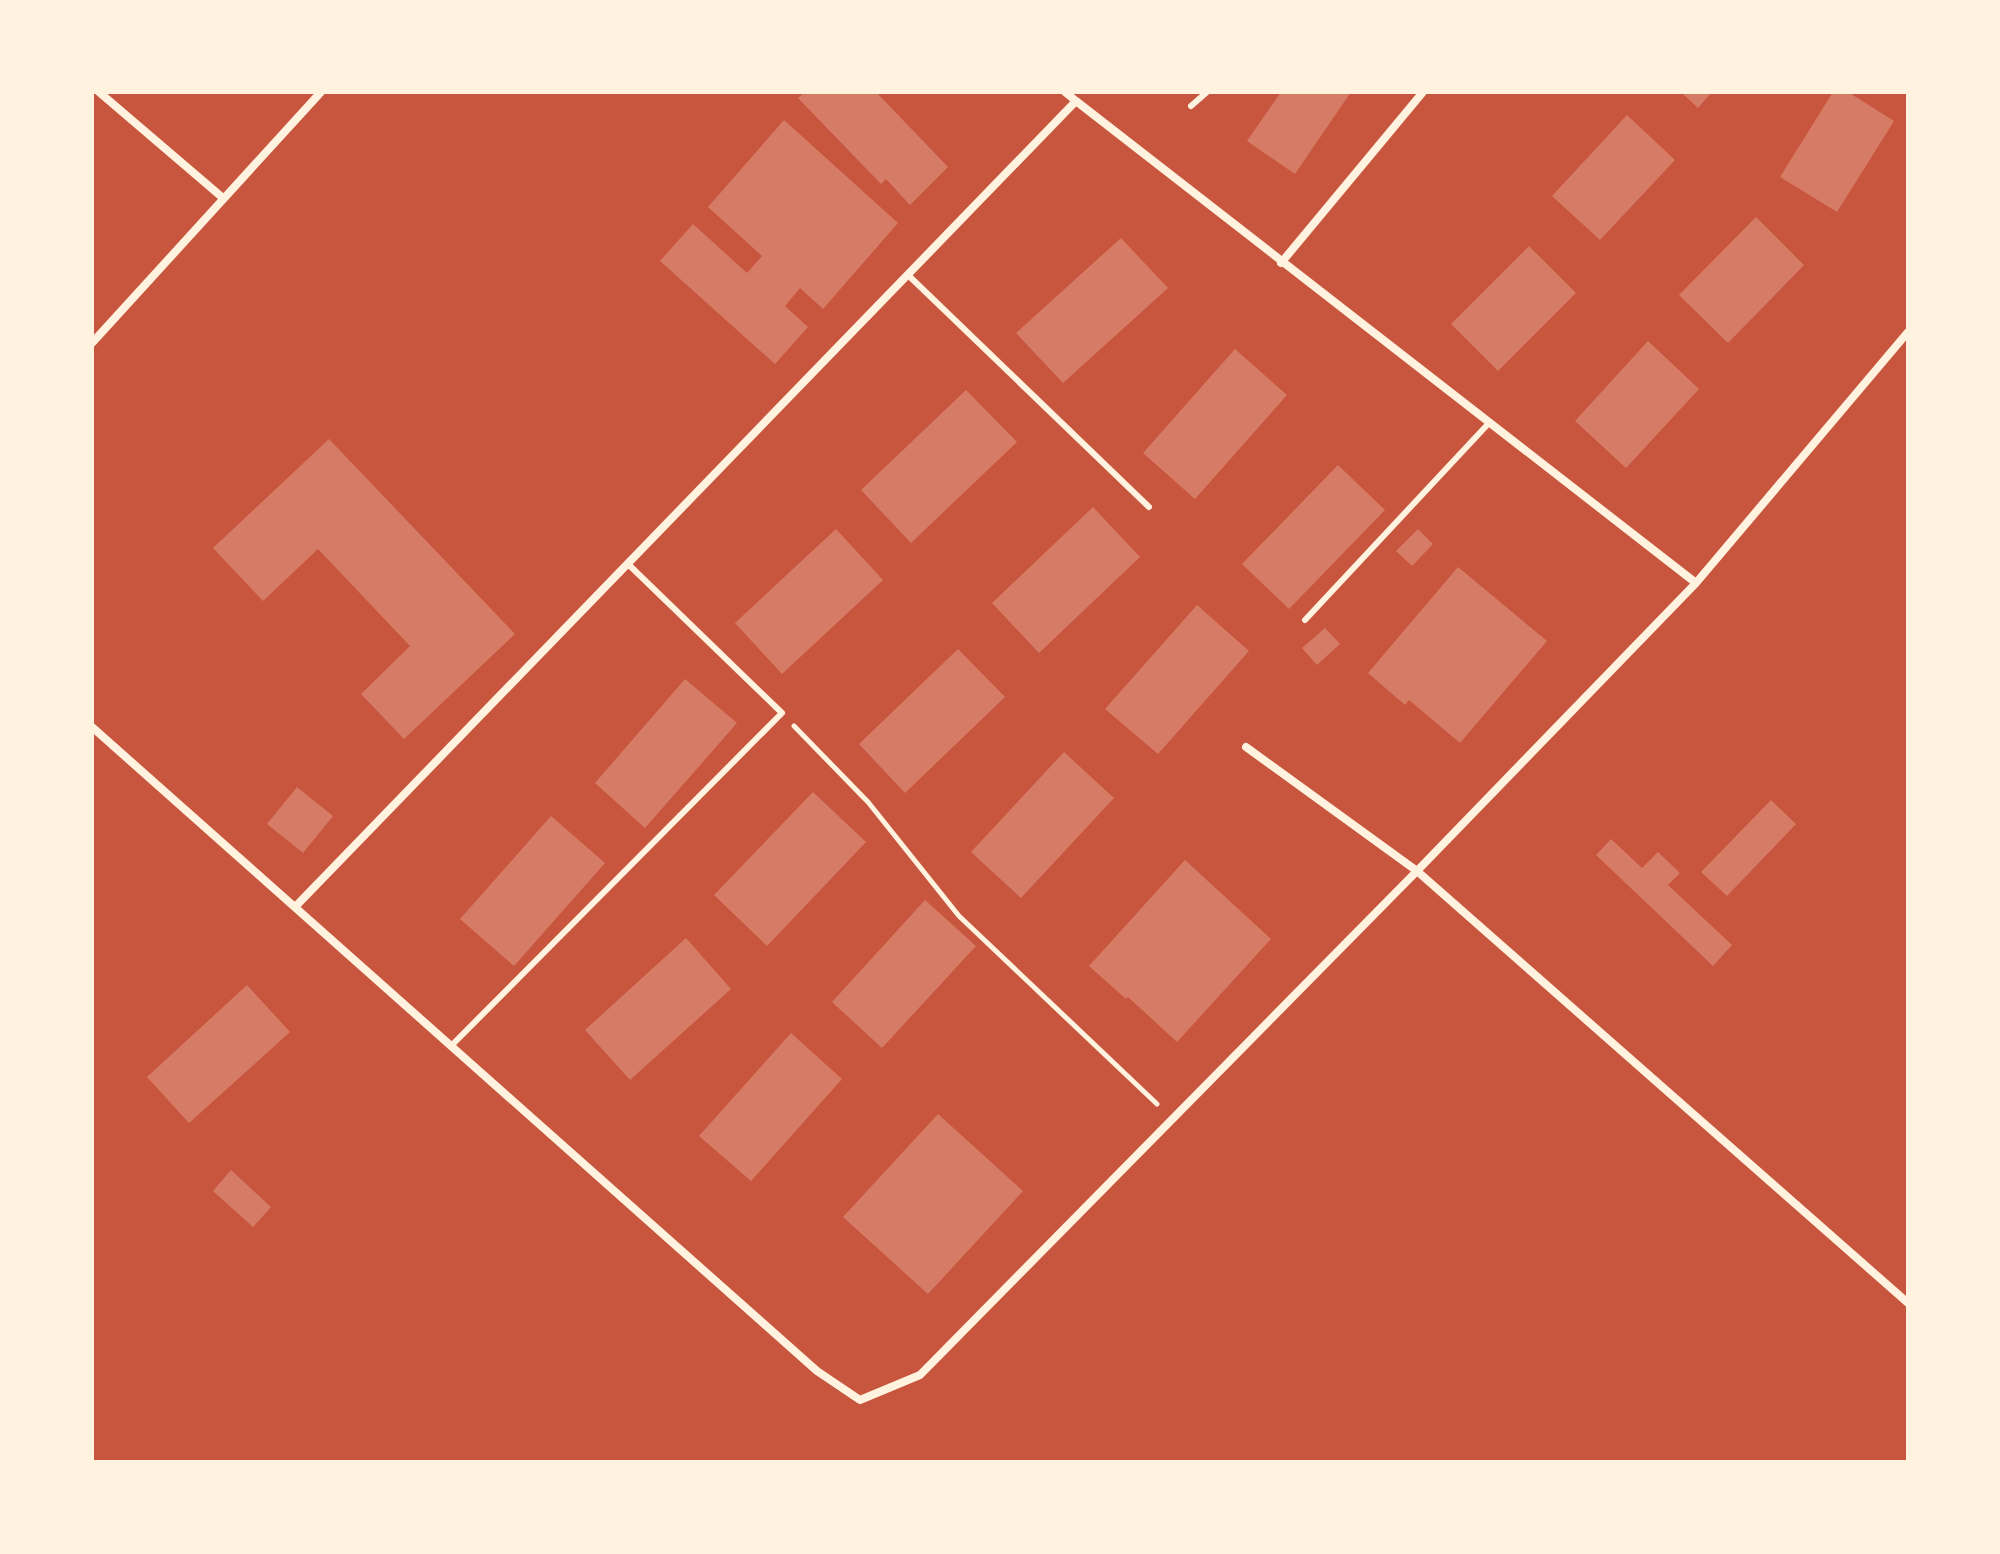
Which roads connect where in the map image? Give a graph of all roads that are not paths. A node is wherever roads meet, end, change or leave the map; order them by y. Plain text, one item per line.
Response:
1 (99, 92) edge
2 (321, 92) edge
3 (1065, 92) edge
4 (1207, 92) edge
5 (1423, 92) edge
6 (1076, 101) junction
7 (1191, 106) dead end
8 (223, 198) junction
9 (1281, 263) junction
10 (908, 275) junction
11 (1908, 332) edge
12 (92, 343) edge
13 (1489, 423) junction
14 (1149, 507) dead end
15 (628, 564) junction
16 (1696, 583) junction
17 (1305, 620) dead end
18 (92, 727) edge
19 (1246, 747) dead end
20 (1417, 871) junction
21 (295, 907) junction
22 (451, 1046) junction
23 (1908, 1303) edge

1 - 8 street
2 - 8 street
3 - 6 street
4 - 7 lane
5 - 9 street
6 - 9 street
6 - 10 street
8 - 12 street
9 - 13 street
10 - 14 lane
10 - 15 street
11 - 16 street
13 - 16 street
13 - 17 lane
15 - 21 street
15 - 22 lane
16 - 20 street
18 - 21 street
19 - 20 street
20 - 22 street
20 - 23 street
21 - 22 street

